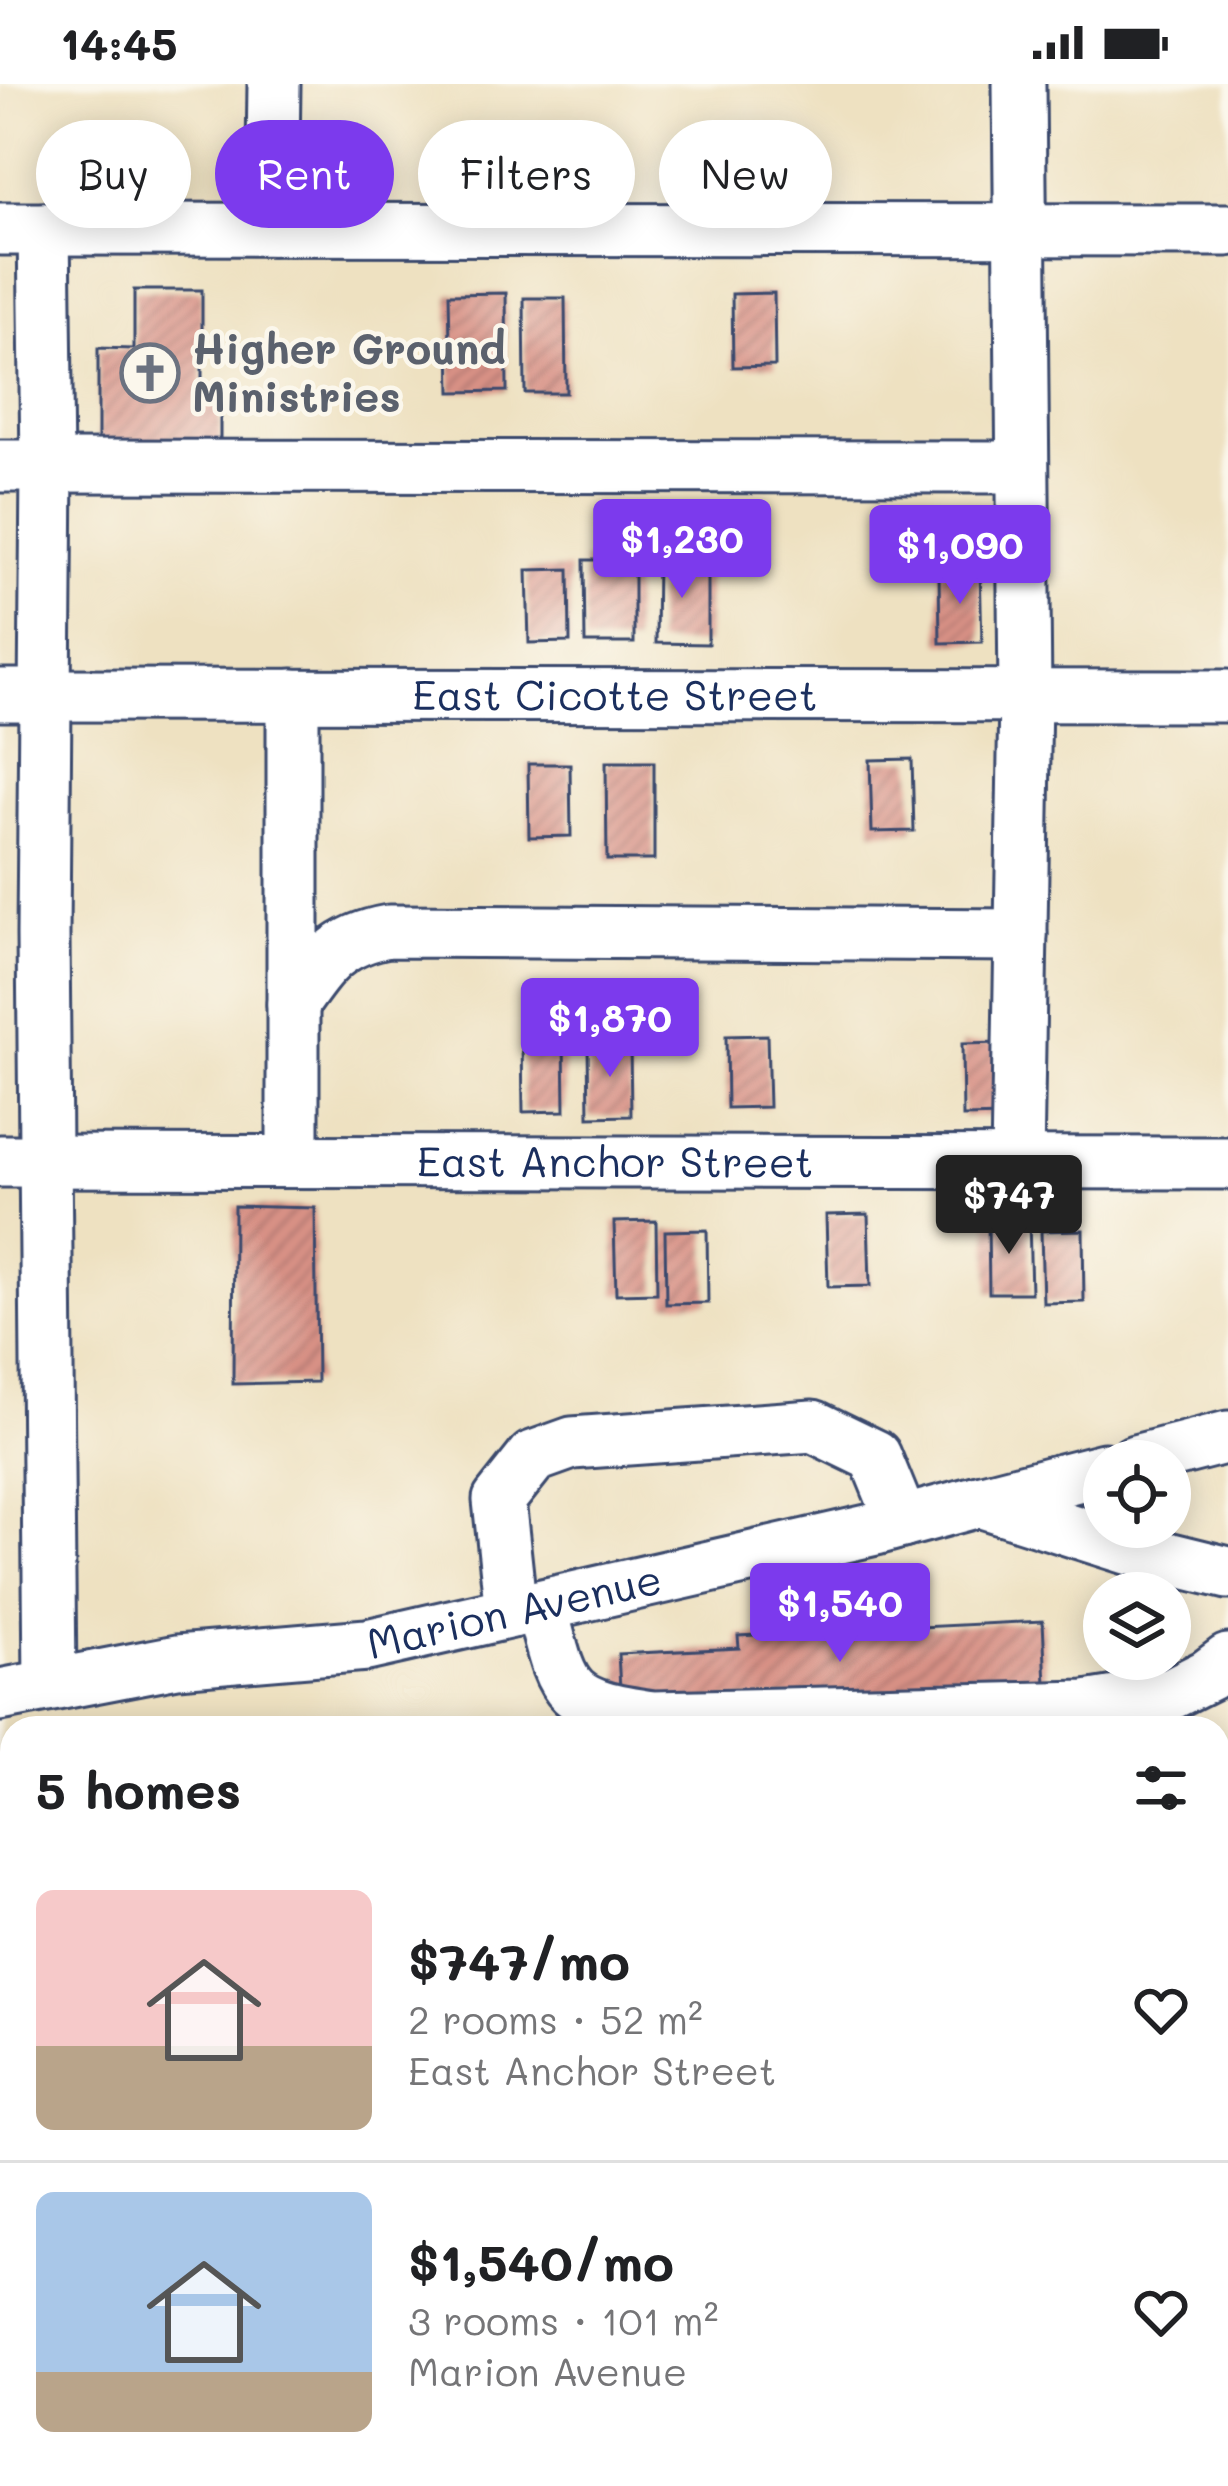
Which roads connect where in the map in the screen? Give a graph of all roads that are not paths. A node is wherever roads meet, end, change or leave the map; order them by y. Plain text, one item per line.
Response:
1 (274, 84) edge
2 (1019, 84) edge
3 (22, 229) edge
4 (272, 229) junction
5 (1020, 230) junction
6 (1228, 230) edge
7 (24, 466) edge
8 (1022, 467) junction
9 (22, 695) edge
10 (293, 695) junction
11 (1025, 696) junction
12 (1228, 696) edge
13 (21, 935) edge
14 (1021, 935) junction
15 (293, 1004) junction
16 (23, 1161) edge
17 (293, 1161) junction
18 (1017, 1162) junction
19 (1228, 1163) edge
20 (1228, 1437) edge
21 (1191, 1447) edge
22 (1083, 1474) edge
23 (980, 1501) junction
24 (902, 1522) junction
25 (1228, 1574) edge
26 (526, 1609) junction
27 (1228, 1660) edge
28 (50, 1684) junction
29 (0, 1695) edge
30 (647, 1716) edge
31 (695, 1716) edge

1 - 4 street
2 - 5 street
3 - 4 street
3 - 7 street
4 - 5 street
5 - 6 street
5 - 8 street
7 - 8 street
7 - 9 street
8 - 11 street
9 - 10 street, East Cicotte Street
9 - 13 street
10 - 11 street, East Cicotte Street
10 - 15 street
11 - 12 street, East Cicotte Street
11 - 14 street
13 - 16 street
14 - 15 street
14 - 18 street
15 - 17 street
16 - 17 street, East Anchor Street
16 - 28 street
17 - 18 street, East Anchor Street
18 - 19 street, East Anchor Street
20 - 21 street
22 - 23 street, Marion Avenue
23 - 24 street, Marion Avenue
23 - 25 street
24 - 26 street, Marion Avenue
24 - 26 street
26 - 28 street, Marion Avenue
26 - 30 street
27 - 31 street
28 - 29 street, Marion Avenue

